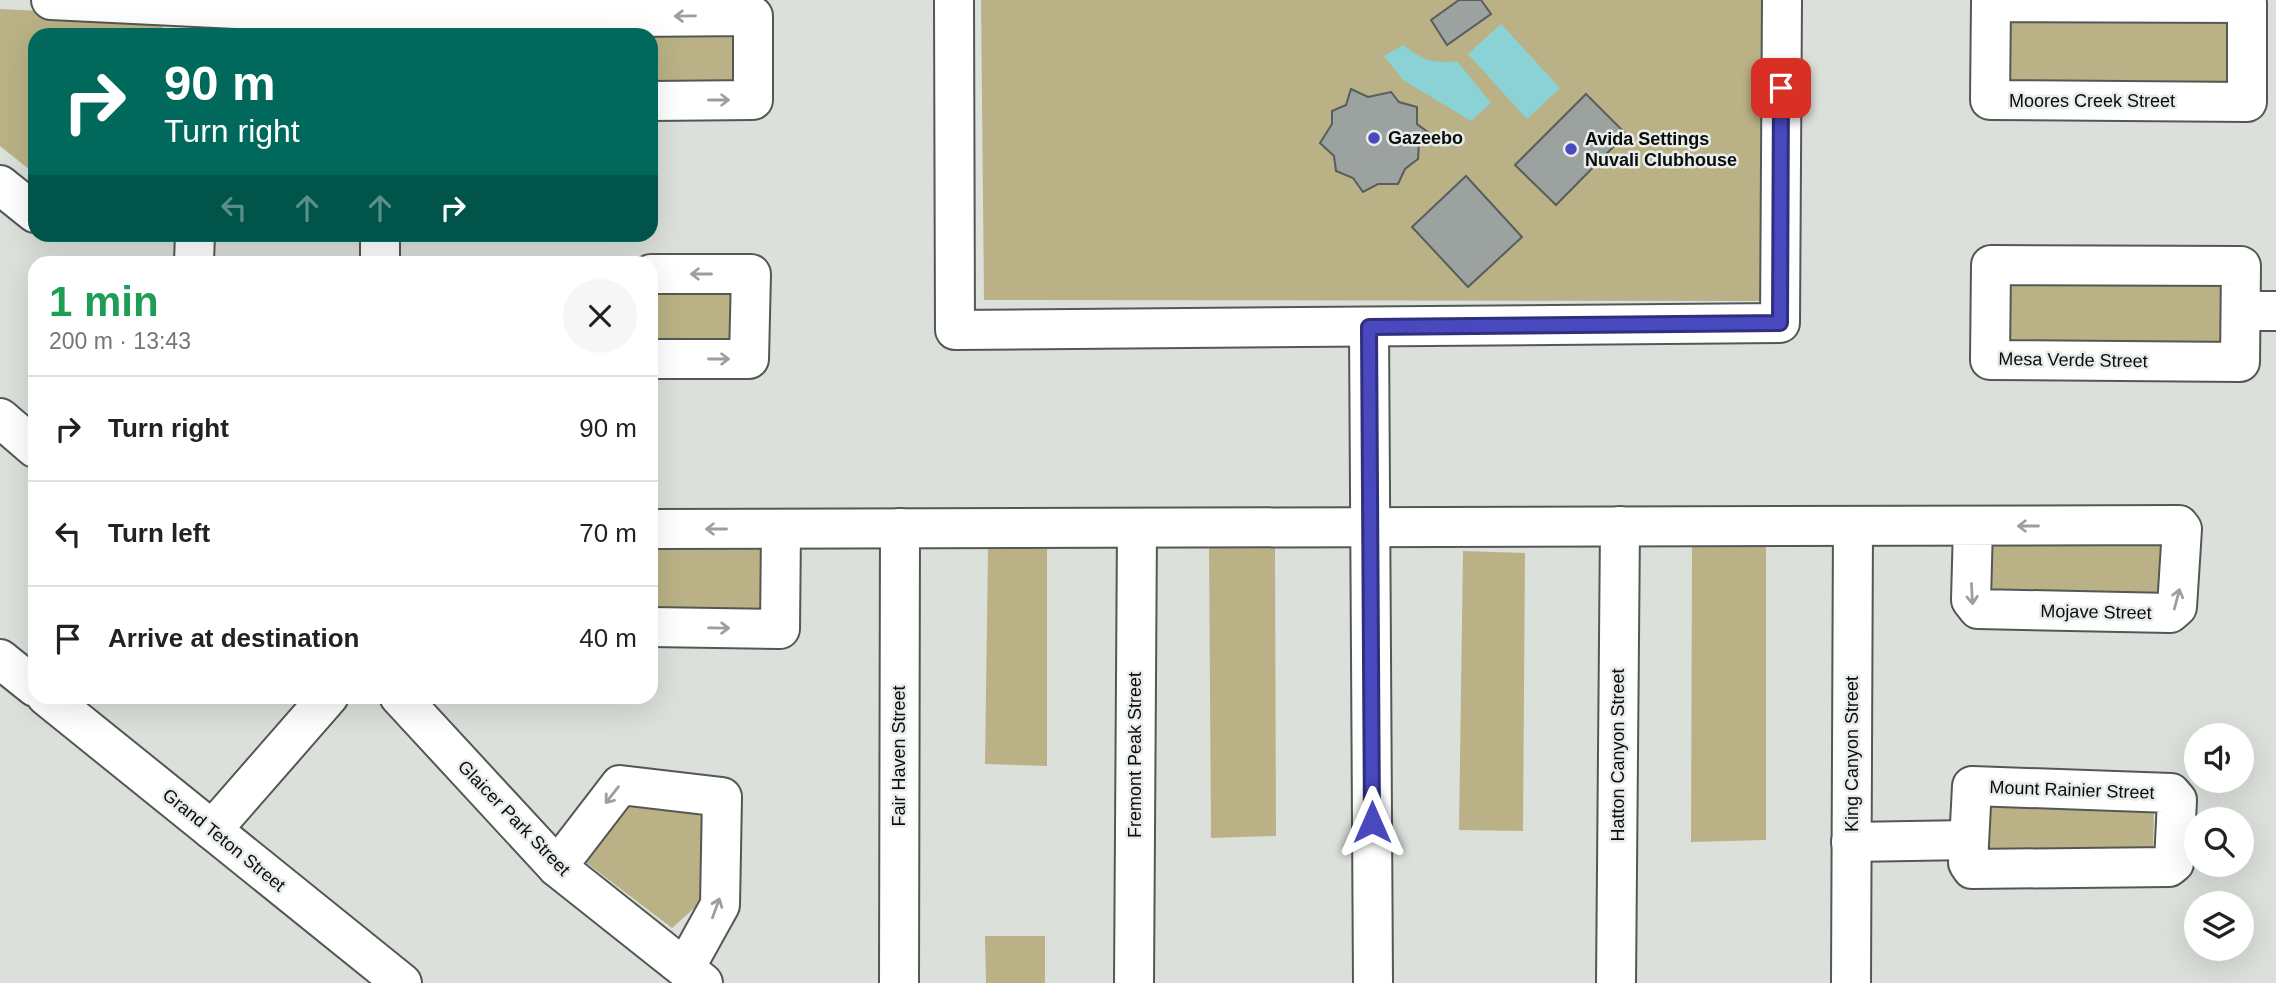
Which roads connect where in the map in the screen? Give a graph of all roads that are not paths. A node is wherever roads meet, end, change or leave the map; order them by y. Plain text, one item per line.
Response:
1 (51, 0) edge
2 (954, 0) edge
3 (1782, 0) edge
4 (381, 17) edge
5 (198, 22) edge
6 (504, 27) edge
7 (2262, 69) edge
8 (658, 100) edge
9 (0, 185) edge
10 (28, 208) edge
11 (658, 274) edge
12 (2259, 311) edge
13 (1369, 327) junction
14 (658, 359) edge
15 (0, 418) edge
16 (28, 442) edge
17 (1620, 526) junction
18 (1853, 526) junction
19 (1973, 526) junction
20 (1370, 527) junction
21 (900, 528) junction
22 (1137, 528) junction
23 (658, 529) edge
24 (782, 529) junction
25 (658, 627) edge
26 (0, 659) edge
27 (28, 681) edge
28 (56, 704) edge
29 (322, 704) edge
30 (406, 704) edge
31 (212, 830) junction
32 (1969, 840) junction
33 (1852, 842) junction
34 (557, 867) junction
35 (694, 976) edge
36 (402, 983) edge
37 (898, 983) edge
38 (1134, 983) edge
39 (1373, 983) edge
40 (1616, 983) edge
41 (1851, 983) edge

1 - 5 street
2 - 13 street
3 - 13 street
4 - 5 street
4 - 6 street
8 -> 6 street
7 - 7 street, Moores Creek Street
9 - 10 street
14 -> 11 street
12 - 12 street, Mesa Verde Street
13 - 20 street
15 - 16 street
17 - 18 street, Mojave Street
17 - 20 street, Mojave Street
17 - 40 street, Hatton Canyon Street
18 - 19 street, Mojave Street
18 - 33 street, King Canyon Street
19 -> 19 street, Mojave Street
20 - 22 street, Mojave Street
20 - 39 street
21 - 22 street, Mojave Street
21 - 24 street, Mojave Street
21 - 37 street, Fair Haven Street
22 - 38 street, Fremont Peak Street
24 -> 23 street, Mojave Street
25 -> 24 street
26 - 27 street
28 - 31 street, Grand Teton Street
29 - 31 street
30 - 34 street, Glaicer Park Street
31 - 36 street, Grand Teton Street
32 - 32 street, Mount Rainier Street
32 - 33 street
33 - 41 street, King Canyon Street
34 - 35 street, Glaicer Park Street
35 -> 34 street

